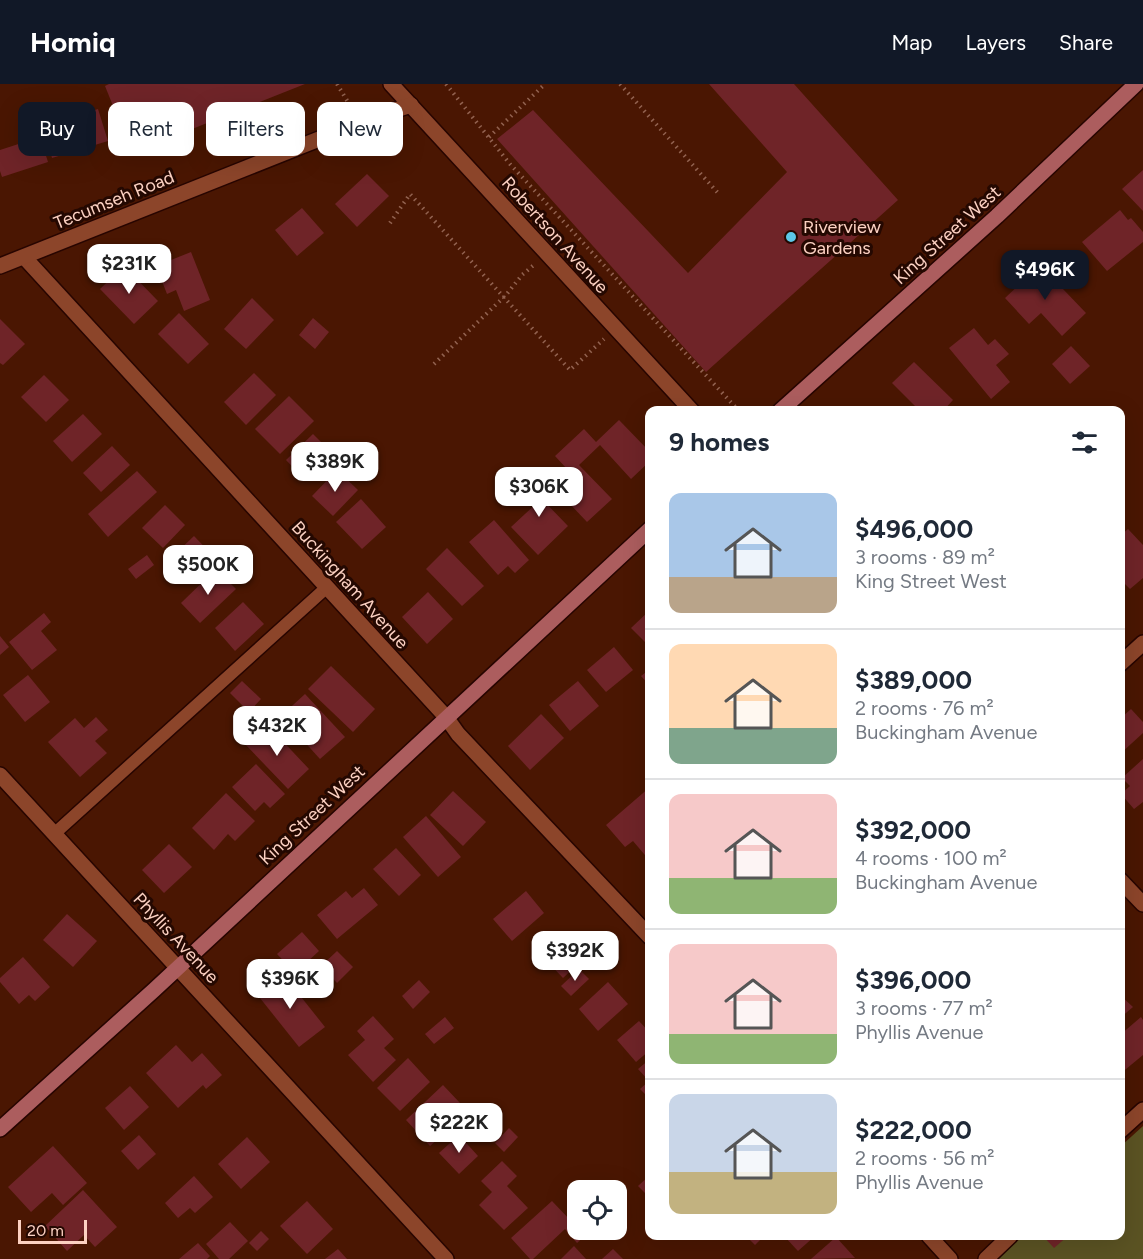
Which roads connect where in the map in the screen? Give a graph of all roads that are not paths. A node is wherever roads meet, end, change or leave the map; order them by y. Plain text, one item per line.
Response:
1 (391, 84) edge
2 (1136, 84) edge
3 (411, 105) junction
4 (24, 257) junction
5 (0, 266) edge
6 (687, 406) edge
7 (786, 406) edge
8 (645, 534) edge
9 (326, 588) junction
10 (1143, 644) edge
11 (1125, 660) edge
12 (446, 717) junction
13 (0, 775) edge
14 (54, 834) junction
15 (1125, 885) edge
16 (1143, 904) edge
17 (645, 933) edge
18 (177, 967) junction
19 (1143, 1110) edge
20 (1125, 1126) edge
21 (0, 1129) edge
22 (933, 1240) edge
23 (1006, 1240) edge
24 (446, 1259) edge
25 (950, 1259) edge
26 (986, 1259) edge

1 - 3 street, Robertson Avenue
2 - 7 street, King Street West
3 - 4 street, Tecumseh Road
3 - 6 street, Robertson Avenue
4 - 5 street, Tecumseh Road
4 - 9 street, Buckingham Avenue
8 - 12 street, King Street West
9 - 12 street, Buckingham Avenue
9 - 14 lane
10 - 11 street
12 - 17 street, Buckingham Avenue
12 - 18 street, King Street West
13 - 14 street, Phyllis Avenue
14 - 18 street, Phyllis Avenue
15 - 16 street
18 - 21 street, King Street West
18 - 24 street, Phyllis Avenue
19 - 20 street
22 - 25 street
23 - 26 street

